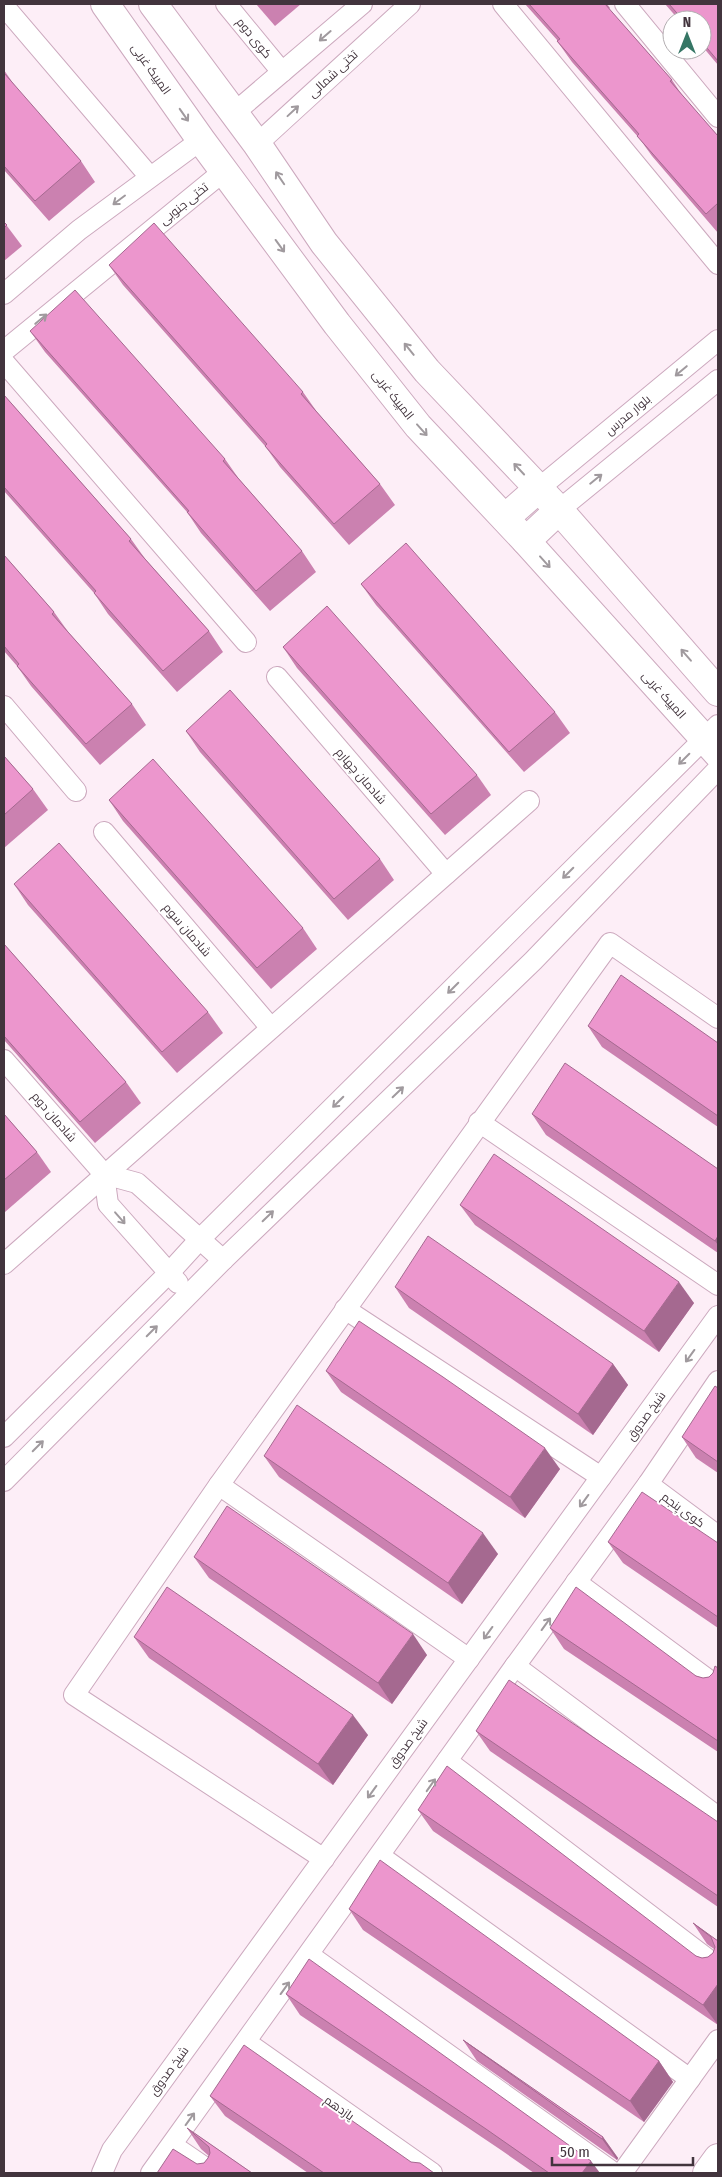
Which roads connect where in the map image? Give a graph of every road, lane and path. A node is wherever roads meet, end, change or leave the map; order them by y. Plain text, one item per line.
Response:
1 (105, 4) edge
2 (152, 4) edge
3 (226, 4) edge
4 (362, 4) edge
5 (410, 4) edge
6 (504, 4) edge
7 (625, 4) edge
8 (4, 6) edge
9 (282, 72) junction
10 (234, 113) junction
11 (718, 117) edge
12 (201, 140) junction
13 (257, 144) junction
14 (224, 171) junction
15 (150, 177) junction
16 (718, 264) edge
17 (4, 294) edge
18 (718, 340) edge
19 (4, 350) edge
20 (4, 362) edge
21 (718, 380) edge
22 (538, 489) junction
23 (558, 510) junction
24 (505, 518) junction
25 (526, 541) junction
26 (246, 642) dead end
27 (277, 677) dead end
28 (718, 692) edge
29 (4, 706) edge
30 (713, 739) edge
31 (718, 769) edge
32 (76, 791) dead end
33 (529, 801) dead end
34 (104, 832) dead end
35 (446, 874) junction
36 (718, 1018) edge
37 (271, 1028) junction
38 (4, 1060) edge
39 (479, 1122) junction
40 (104, 1174) junction
41 (200, 1239) junction
42 (223, 1260) junction
43 (4, 1264) edge
44 (169, 1273) junction
45 (718, 1285) edge
46 (188, 1294) junction
47 (345, 1309) junction
48 (718, 1316) edge
49 (716, 1390) edge
50 (4, 1437) edge
51 (601, 1477) junction
52 (4, 1481) edge
53 (648, 1484) junction
54 (219, 1485) junction
55 (718, 1536) edge
56 (576, 1582) junction
57 (469, 1659) junction
58 (515, 1666) junction
59 (718, 1687) edge
60 (447, 1761) junction
61 (718, 1816) edge
62 (380, 1856) junction
63 (324, 1859) junction
64 (309, 1955) junction
65 (718, 1967) edge
66 (718, 2040) edge
67 (246, 2042) junction
68 (690, 2079) junction
69 (172, 2145) junction
70 (718, 2158) edge
71 (102, 2173) edge
72 (151, 2173) edge
73 (213, 2173) edge
74 (432, 2173) edge
75 (614, 2173) edge
76 (622, 2173) edge
77 (707, 2173) edge

1 -> 12 street, المپیک غربی
2 - 10 street
3 - 9 street, کوی دوم
4 -> 9 street
13 -> 5 street, تختی شمالی
6 - 16 street
7 - 11 street
8 - 15 street
9 - 10 street
10 - 12 street
10 - 13 street
12 - 14 street, المپیک غربی
12 - 15 street
13 - 14 street
22 -> 13 street
19 -> 14 street, تختی جنوبی
14 -> 24 street, المپیک غربی
15 -> 17 street
18 -> 22 street, بلوار مدرس
20 - 26 street
23 -> 21 street
22 - 23 street
22 - 24 street
23 - 25 street
28 -> 23 street
24 - 25 street, المپیک غربی
25 -> 30 street, المپیک غربی
27 - 35 street, شادمان چهارم
29 - 32 street
30 -> 41 street
42 -> 31 street
33 - 35 street
34 - 37 street, شادمان سوم
35 - 37 street
36 - 39 street
37 - 40 street
38 - 40 street, شادمان دوم
39 - 45 street
39 - 47 street
40 - 41 street
40 - 43 street
40 -> 44 street
41 - 42 street
41 - 44 street
42 - 46 street
44 - 46 street
44 - 50 street
52 -> 46 street
47 - 51 street
47 - 54 street
48 -> 51 street, شیخ صدوق
49 - 53 street
51 -> 57 street, شیخ صدوق
53 - 55 street, کوی پنجم
53 - 56 street
54 - 57 street
54 - 63 street
58 -> 56 street
56 - 59 street
57 -> 63 street, شیخ صدوق
58 - 60 street
58 - 61 street
62 -> 60 street
60 - 65 street
62 - 64 street
62 - 68 street
63 - 71 street, شیخ صدوق
67 -> 64 street
64 - 75 street
66 - 68 street
69 -> 67 street
67 - 74 street, یازدهم
68 - 76 street
69 - 72 street
69 - 73 street
70 - 77 street

